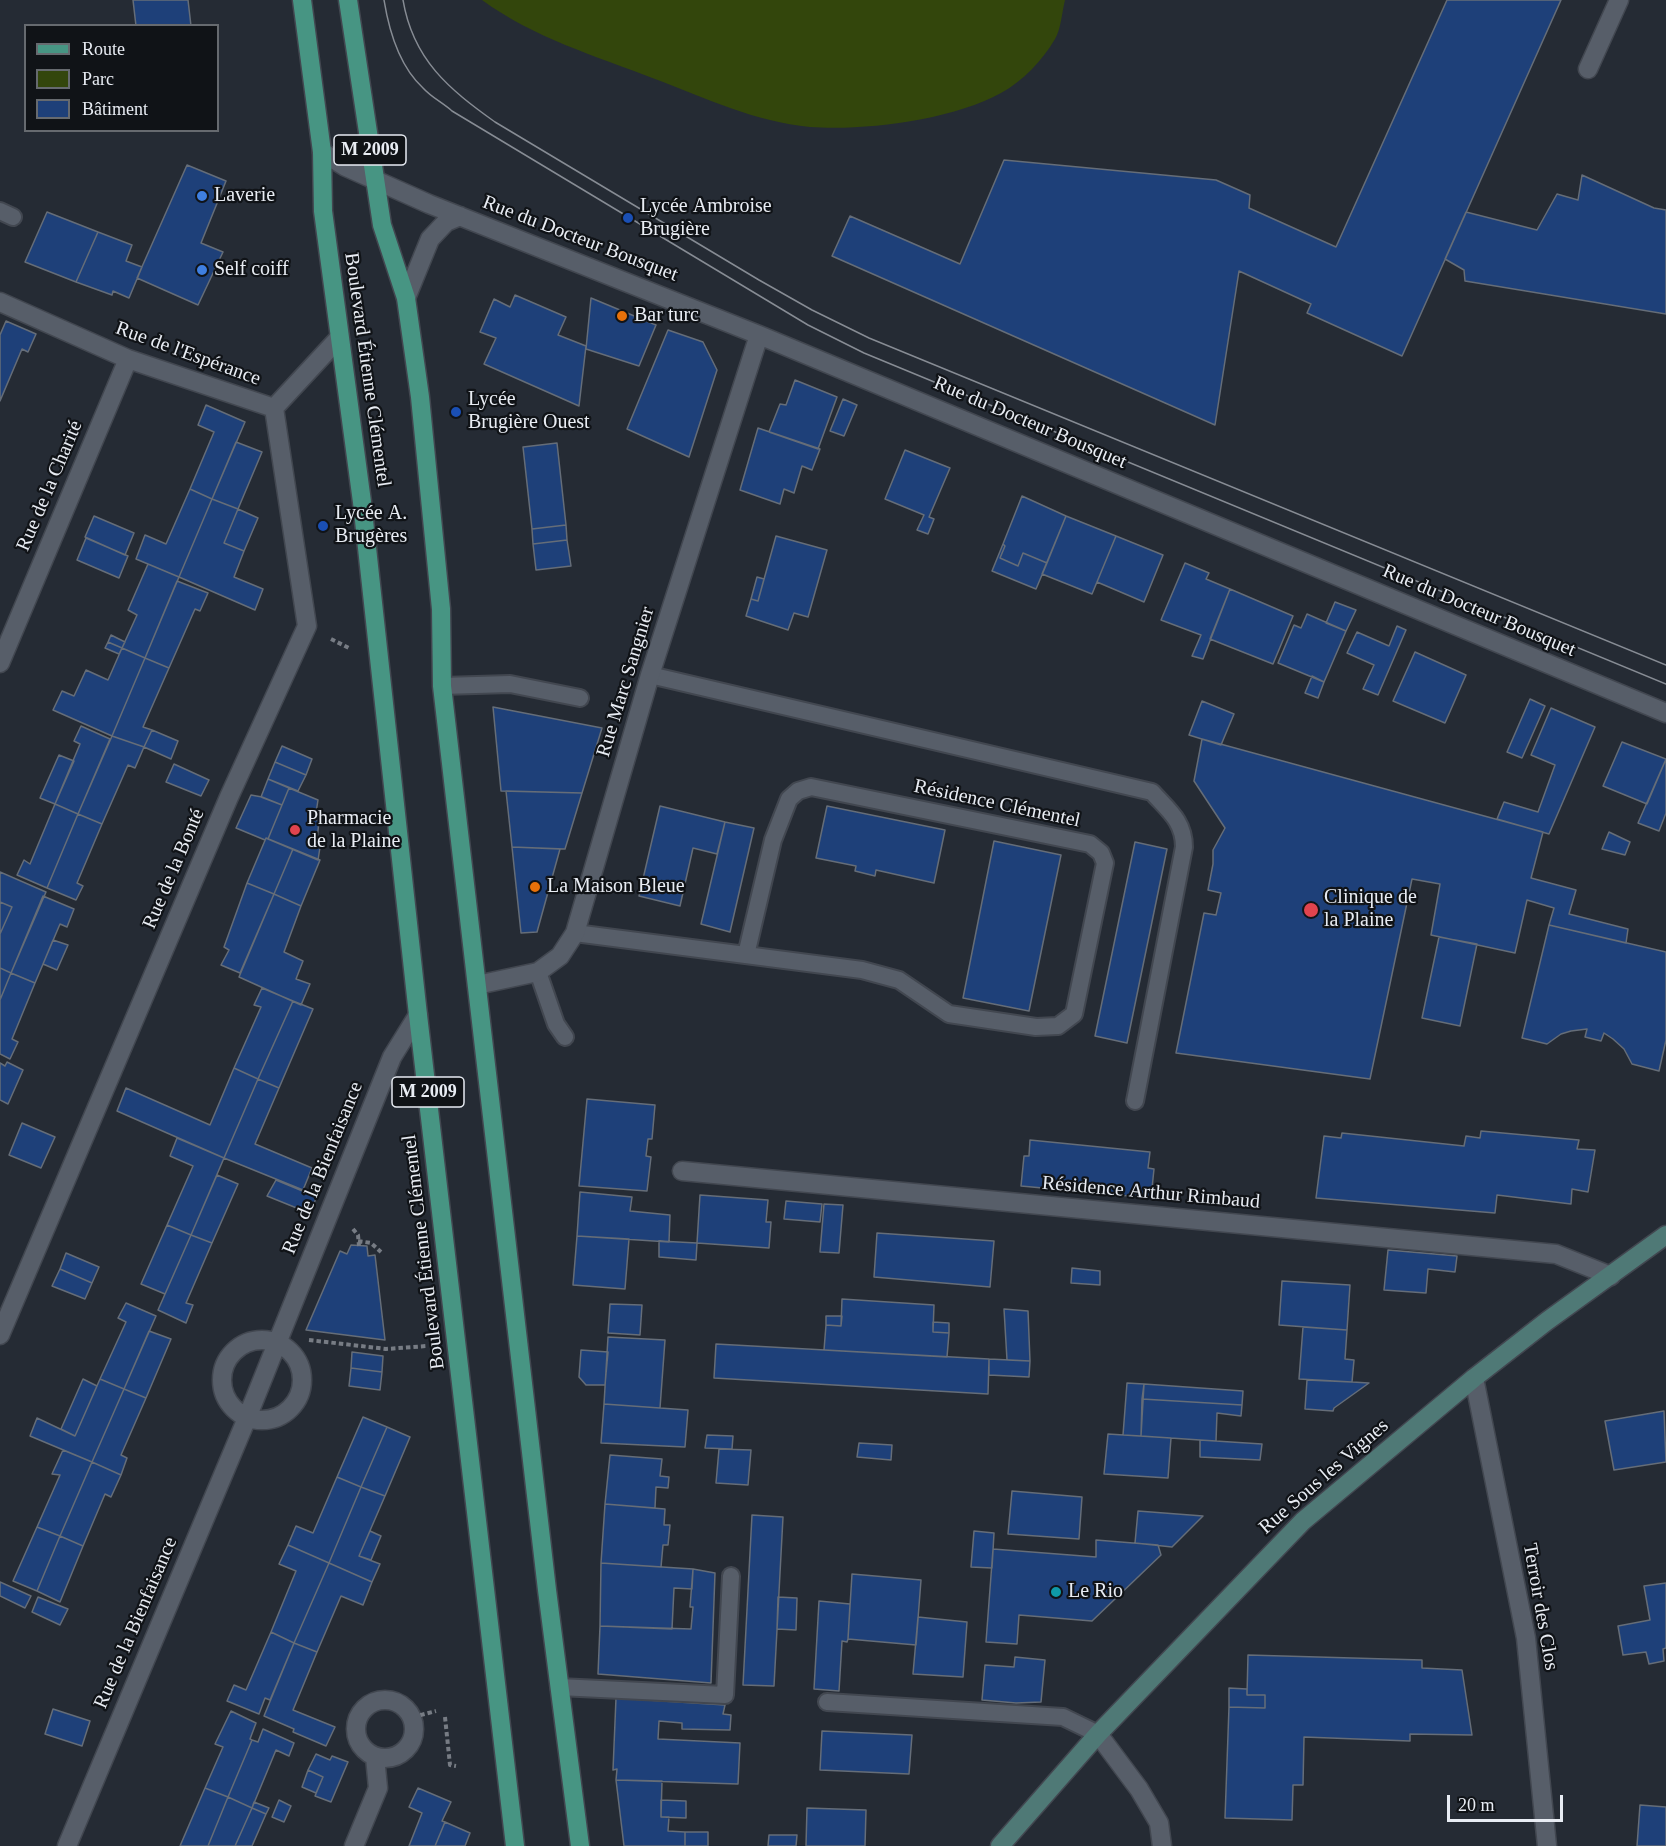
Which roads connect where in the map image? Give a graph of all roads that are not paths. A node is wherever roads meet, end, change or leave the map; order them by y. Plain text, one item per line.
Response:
1 (302, 0) edge
2 (348, 0) edge
3 (1619, 0) edge
4 (1588, 69) dead end
5 (322, 152) junction
6 (375, 181) junction
7 (460, 216) junction
8 (406, 298) junction
9 (0, 302) edge
10 (759, 335) junction
11 (339, 338) junction
12 (128, 359) junction
13 (274, 408) junction
14 (0, 663) edge
15 (650, 675) junction
16 (442, 686) junction
17 (580, 698) dead end
18 (1666, 713) edge
19 (575, 933) junction
20 (746, 955) junction
21 (538, 972) junction
22 (477, 985) junction
23 (418, 1015) junction
24 (564, 1037) dead end
25 (1135, 1101) dead end
26 (682, 1171) dead end
27 (1666, 1235) edge
28 (1611, 1276) junction
29 (0, 1335) edge
30 (278, 1340) junction
31 (1474, 1378) junction
32 (247, 1418) junction
33 (731, 1576) dead end
34 (559, 1687) junction
35 (827, 1702) dead end
36 (1098, 1734) junction
37 (375, 1757) junction
38 (67, 1846) edge
39 (354, 1846) edge
40 (514, 1846) edge
41 (580, 1846) edge
42 (1000, 1846) edge
43 (1162, 1846) edge
44 (1547, 1846) edge

1 - 5 main road, Boulevard Étienne Clémentel / M 2009
2 - 6 main road, Boulevard Étienne Clémentel / M 2009
3 - 4 street
5 - 6 street
5 - 11 main road, Boulevard Étienne Clémentel / M 2009
6 - 7 street, Rue du Docteur Bousquet
6 - 8 main road, Boulevard Étienne Clémentel / M 2009
7 - 8 street
7 - 10 street, Rue du Docteur Bousquet
8 - 16 main road, Boulevard Étienne Clémentel / M 2009
9 - 12 street, Rue de l'Espérance
10 - 15 street, Rue Marc Sangnier
10 - 18 street, Rue du Docteur Bousquet
11 - 13 street, Rue de l'Espérance
11 - 23 main road, Boulevard Étienne Clémentel / M 2009
12 - 13 street, Rue de l'Espérance
12 - 14 street, Rue de la Charité
13 - 29 street, Rue de la Bonté
15 - 19 street, Rue Marc Sangnier
15 - 25 lane
16 - 17 lane
16 - 22 main road, Boulevard Étienne Clémentel / M 2009
19 - 20 lane, Résidence Clémentel
19 - 21 street, Rue Marc Sangnier
20 - 20 lane, Résidence Clémentel
21 - 22 street, Rue Marc Sangnier
21 - 24 lane
22 - 34 main road, Boulevard Étienne Clémentel / M 2009
23 - 30 street, Rue de la Bienfaisance
23 - 40 main road, Boulevard Étienne Clémentel / M 2009
26 - 28 street, Résidence Arthur Rimbaud
27 - 28 street, Rue Sous les Vignes
28 - 31 street, Rue Sous les Vignes
30 - 32 street, Rue de la Bienfaisance
30 - 32 street
30 - 32 street
31 - 36 street, Rue Sous les Vignes
31 - 44 street, Terroir des Clos
32 - 38 street, Rue de la Bienfaisance
33 - 34 lane
34 - 41 main road, Boulevard Étienne Clémentel / M 2009
35 - 36 lane
36 - 42 street, Rue Sous les Vignes
36 - 43 street
37 - 37 street
37 - 39 street

